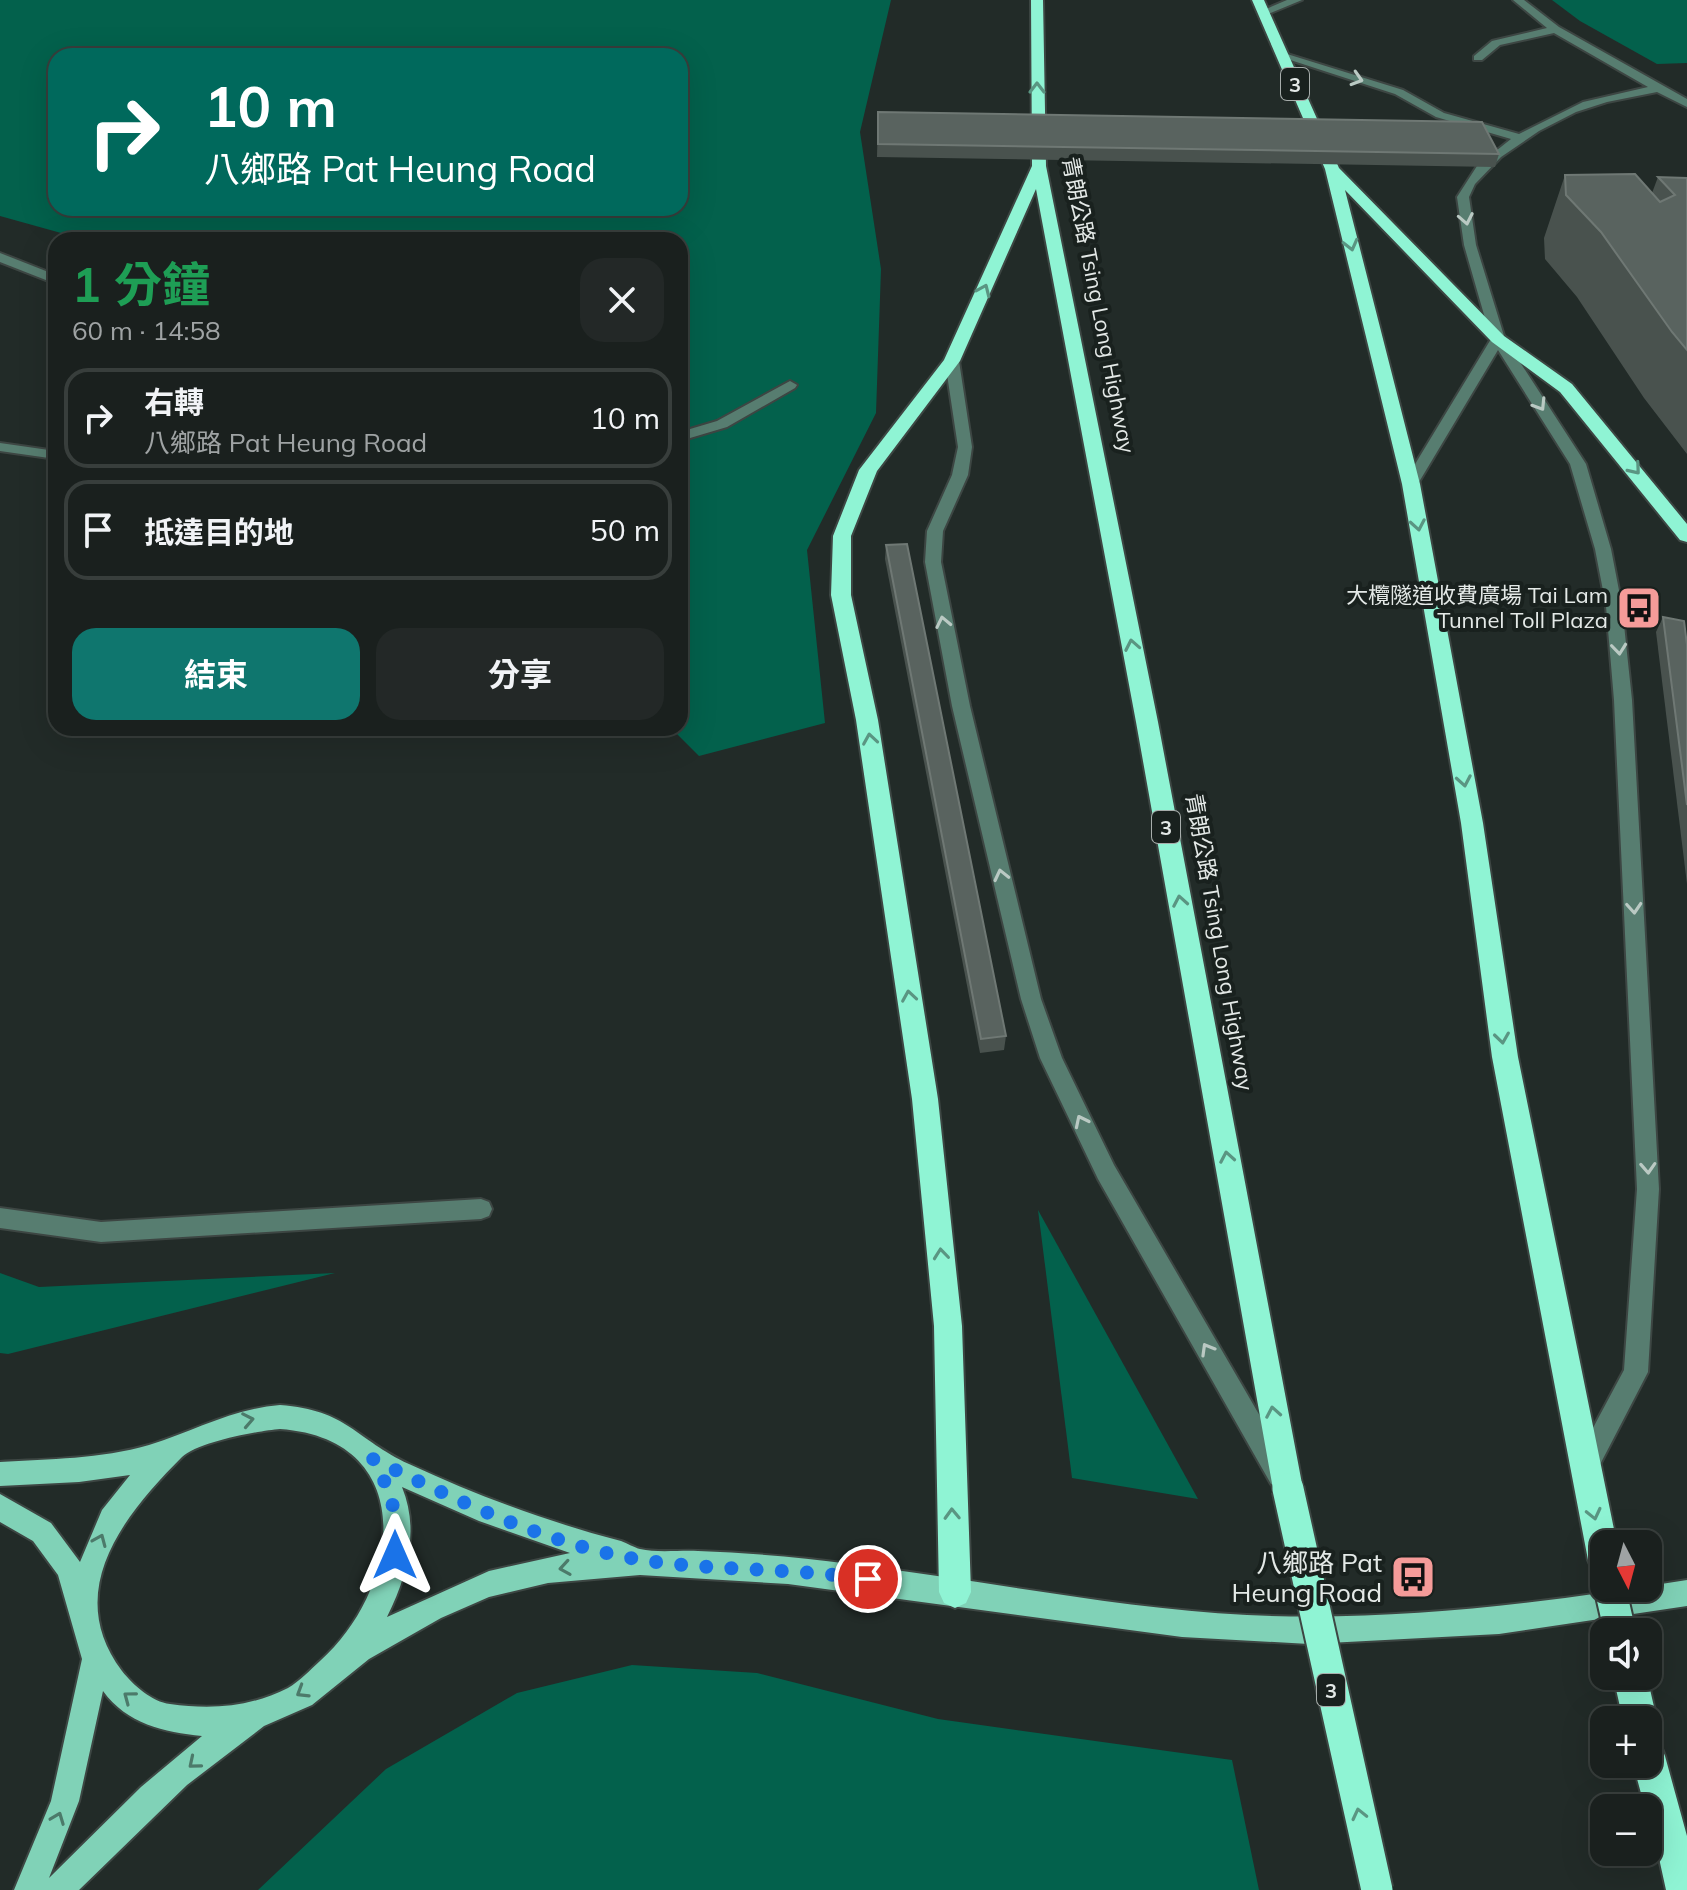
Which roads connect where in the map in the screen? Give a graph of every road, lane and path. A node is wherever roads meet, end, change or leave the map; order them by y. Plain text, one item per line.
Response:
1 (1036, 0) edge
2 (1297, 0) edge
3 (1518, 0) edge
4 (1261, 6) edge
5 (1555, 29) junction
6 (1283, 56) junction
7 (1478, 58) dead end
8 (1658, 88) junction
9 (1687, 104) edge
10 (1520, 138) junction
11 (1039, 166) junction
12 (1332, 169) junction
13 (0, 257) edge
14 (48, 277) edge
15 (1498, 339) junction
16 (952, 361) junction
17 (790, 385) dead end
18 (688, 435) edge
19 (0, 447) edge
20 (48, 454) edge
21 (1411, 484) junction
22 (1687, 536) edge
23 (481, 1209) dead end
24 (0, 1218) edge
25 (177, 1449) junction
26 (373, 1459) junction
27 (1584, 1469) junction
28 (0, 1474) edge
29 (1288, 1489) junction
30 (0, 1507) edge
31 (1597, 1530) edge
32 (642, 1560) junction
33 (955, 1592) junction
34 (1687, 1593) edge
35 (84, 1616) junction
36 (96, 1659) junction
37 (343, 1661) junction
38 (255, 1715) junction
39 (1654, 1778) edge
40 (29, 1890) edge
41 (58, 1890) edge
42 (1377, 1890) edge
43 (1684, 1890) edge

11 -> 1 highway, 青朗公路 Tsing Long Highway / 3
2 - 4 street
3 - 5 street
4 - 6 highway, 3
5 - 7 street
5 - 8 street
6 -> 10 street
6 - 12 highway, 3
8 - 9 street
8 - 10 street
10 -> 15 street
16 -> 11 highway
29 -> 11 highway, 青朗公路 Tsing Long Highway / 3
12 - 15 highway
12 -> 21 highway, 3
13 - 14 street
15 - 21 street
15 -> 22 highway
15 -> 27 street
29 -> 16 street
33 -> 16 highway
17 - 18 street
19 - 20 street
21 -> 27 highway, 3
23 - 24 street
25 -> 26 main road
25 - 28 main road
35 -> 25 main road
26 - 32 main road
26 - 37 main road
27 -> 31 highway, 3
42 -> 29 highway, 青朗公路 Tsing Long Highway / 3, bridge
30 - 35 main road
32 - 33 main road
32 -> 37 main road
33 - 34 main road
35 - 36 main road
38 -> 36 main road
40 -> 36 main road
37 -> 38 main road
38 -> 41 main road
39 - 43 highway

